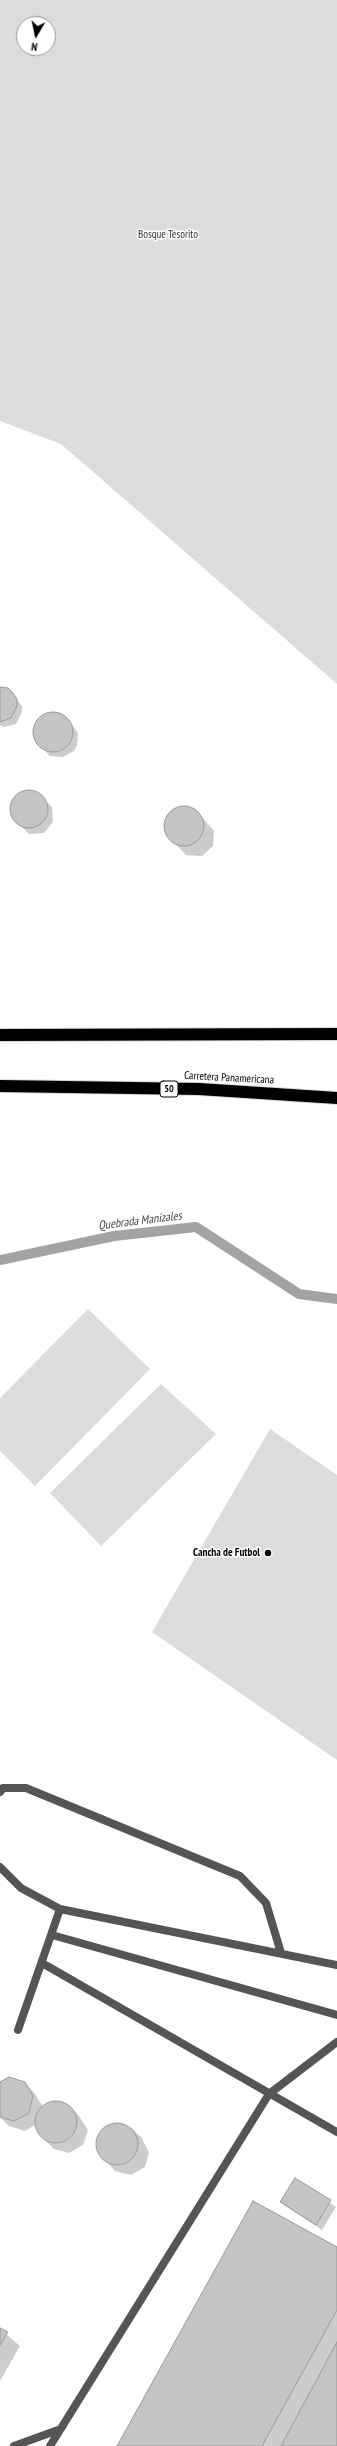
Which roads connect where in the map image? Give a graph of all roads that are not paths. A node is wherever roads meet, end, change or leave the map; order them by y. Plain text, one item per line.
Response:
1 (337, 1034) edge
2 (0, 1035) edge
3 (0, 1086) edge
4 (337, 1098) edge
5 (0, 1792) edge
6 (0, 1867) edge
7 (60, 1909) junction
8 (52, 1935) junction
9 (281, 1953) junction
10 (42, 1963) junction
11 (337, 1965) edge
12 (337, 2015) edge
13 (18, 2030) dead end
14 (337, 2042) edge
15 (269, 2094) junction
16 (337, 2132) edge
17 (58, 2430) junction
18 (14, 2446) edge
19 (50, 2446) edge

1 - 2 highway
3 - 4 highway, Carretera Panamericana / 50
5 - 9 lane
6 - 7 lane
7 - 8 lane
7 - 9 lane
8 - 10 lane
8 - 12 lane
9 - 11 lane
10 - 13 lane
10 - 15 lane
14 - 15 lane
15 - 16 lane
15 - 17 lane
17 - 18 lane
17 - 19 lane

